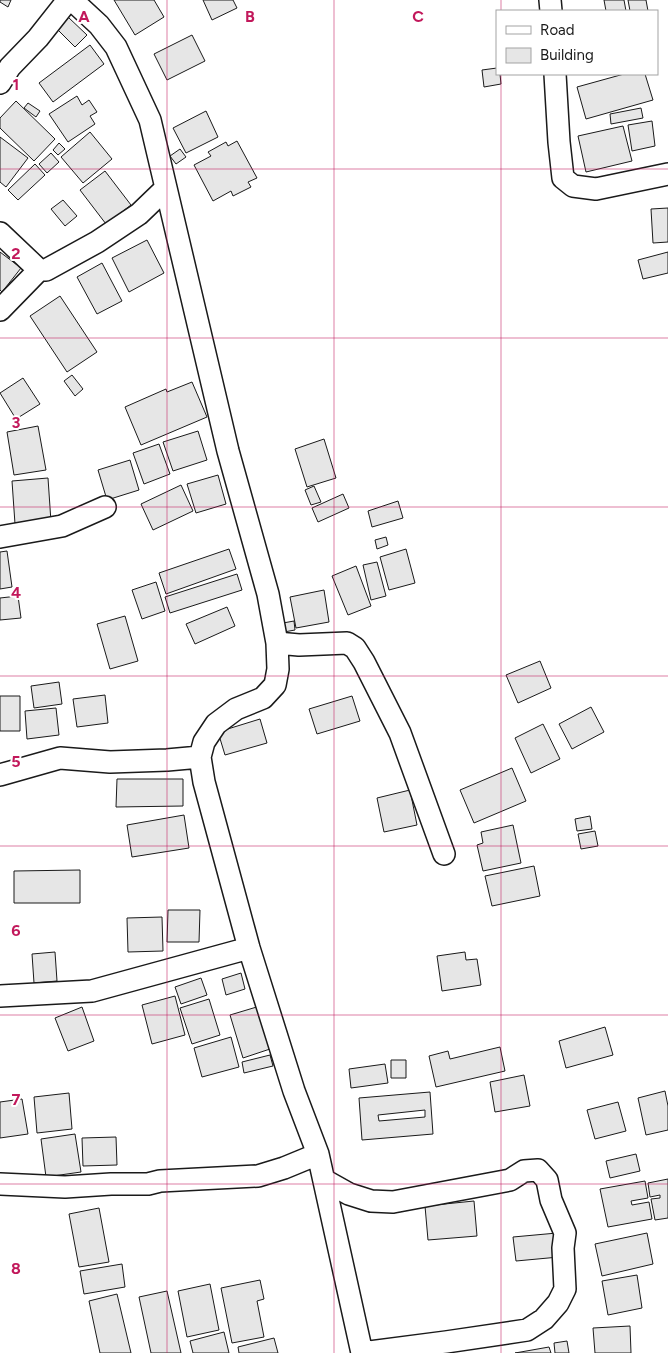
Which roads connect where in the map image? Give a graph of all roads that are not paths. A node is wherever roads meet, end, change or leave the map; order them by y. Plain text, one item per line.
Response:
1 (68, 0) edge
2 (72, 0) edge
3 (555, 75) edge
4 (0, 84) edge
5 (668, 174) edge
6 (166, 188) junction
7 (0, 233) edge
8 (38, 270) junction
9 (0, 310) edge
10 (105, 507) dead end
11 (0, 537) edge
12 (276, 643) junction
13 (200, 756) junction
14 (0, 774) edge
15 (444, 854) dead end
16 (249, 948) junction
17 (0, 996) edge
18 (318, 1154) junction
19 (324, 1180) junction
20 (0, 1184) edge
21 (362, 1353) edge

1 - 4 street
2 - 6 street
3 - 5 street
6 - 8 street
6 - 12 street
7 - 8 street
8 - 9 street
10 - 11 street
12 - 13 street
12 - 15 street
13 - 14 street
13 - 16 street
16 - 17 street
16 - 18 street
18 - 19 street
18 - 20 street
19 - 21 street
19 - 21 street

